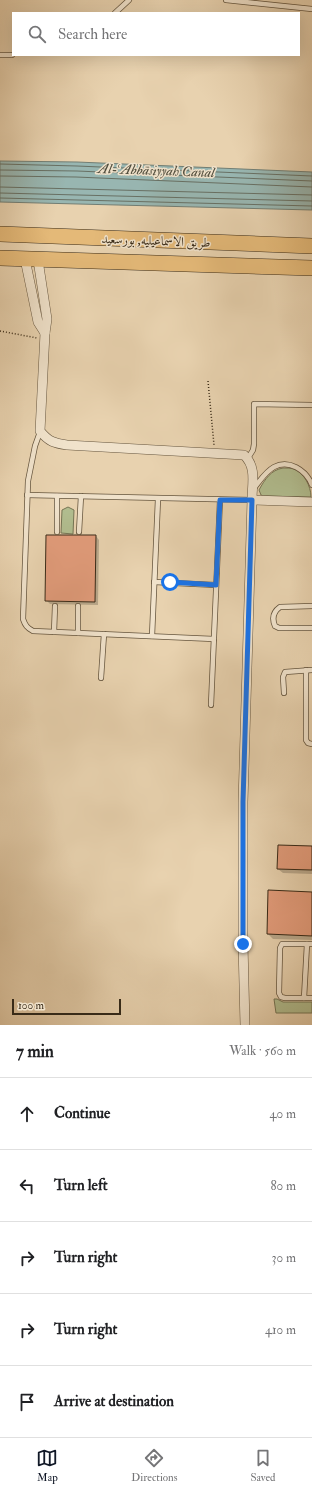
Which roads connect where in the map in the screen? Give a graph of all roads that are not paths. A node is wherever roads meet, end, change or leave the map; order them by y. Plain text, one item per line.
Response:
1 (129, 0) edge
2 (226, 0) edge
3 (235, 0) edge
4 (312, 9) edge
5 (117, 12) edge
6 (0, 55) edge
7 (12, 55) dead end
8 (0, 234) edge
9 (312, 246) edge
10 (0, 258) edge
11 (31, 259) junction
12 (312, 268) edge
13 (45, 333) junction
14 (312, 405) edge
15 (40, 431) junction
16 (248, 458) junction
17 (312, 485) edge
18 (252, 490) junction
19 (27, 495) junction
20 (57, 496) junction
21 (81, 496) junction
22 (158, 498) junction
23 (220, 500) junction
24 (252, 500) junction
25 (312, 502) edge
26 (57, 532) dead end
27 (79, 532) dead end
28 (154, 582) junction
29 (216, 585) junction
30 (55, 606) dead end
31 (78, 606) dead end
32 (312, 606) edge
33 (312, 628) edge
34 (54, 632) junction
35 (78, 633) junction
36 (104, 634) junction
37 (152, 636) junction
38 (214, 639) junction
39 (306, 670) junction
40 (312, 670) edge
41 (101, 678) dead end
42 (284, 693) dead end
43 (309, 701) edge
44 (211, 705) dead end
45 (312, 744) edge
46 (310, 944) edge
47 (304, 998) junction
48 (312, 998) edge
49 (245, 1025) edge

1 - 5 lane
2 - 3 lane
3 - 4 lane
6 - 7 lane
8 - 9 highway, طريق الاسماعيليه, بورسعيد
10 - 11 highway, طريق الاسماعيليه, بورسعيد
11 - 12 highway, طريق الاسماعيليه, بورسعيد
11 - 13 street
11 - 13 street
13 - 15 street
14 - 16 lane
15 - 16 street
15 - 19 lane
16 - 18 street
17 - 18 lane
18 - 24 street
19 - 20 lane
19 - 34 lane
20 - 21 lane
20 - 26 lane
21 - 22 lane
21 - 27 lane
22 - 23 lane
22 - 28 lane
23 - 24 lane
23 - 29 lane
24 - 25 street
24 - 49 street
28 - 29 lane
28 - 37 lane
29 - 38 lane
30 - 34 lane
31 - 35 lane
32 - 33 lane
34 - 35 lane
35 - 36 lane
36 - 37 lane
36 - 41 lane
37 - 38 lane
38 - 44 lane
39 - 40 lane
39 - 42 lane
39 - 43 lane
43 - 45 lane
46 - 47 lane
46 - 47 lane
47 - 48 lane

